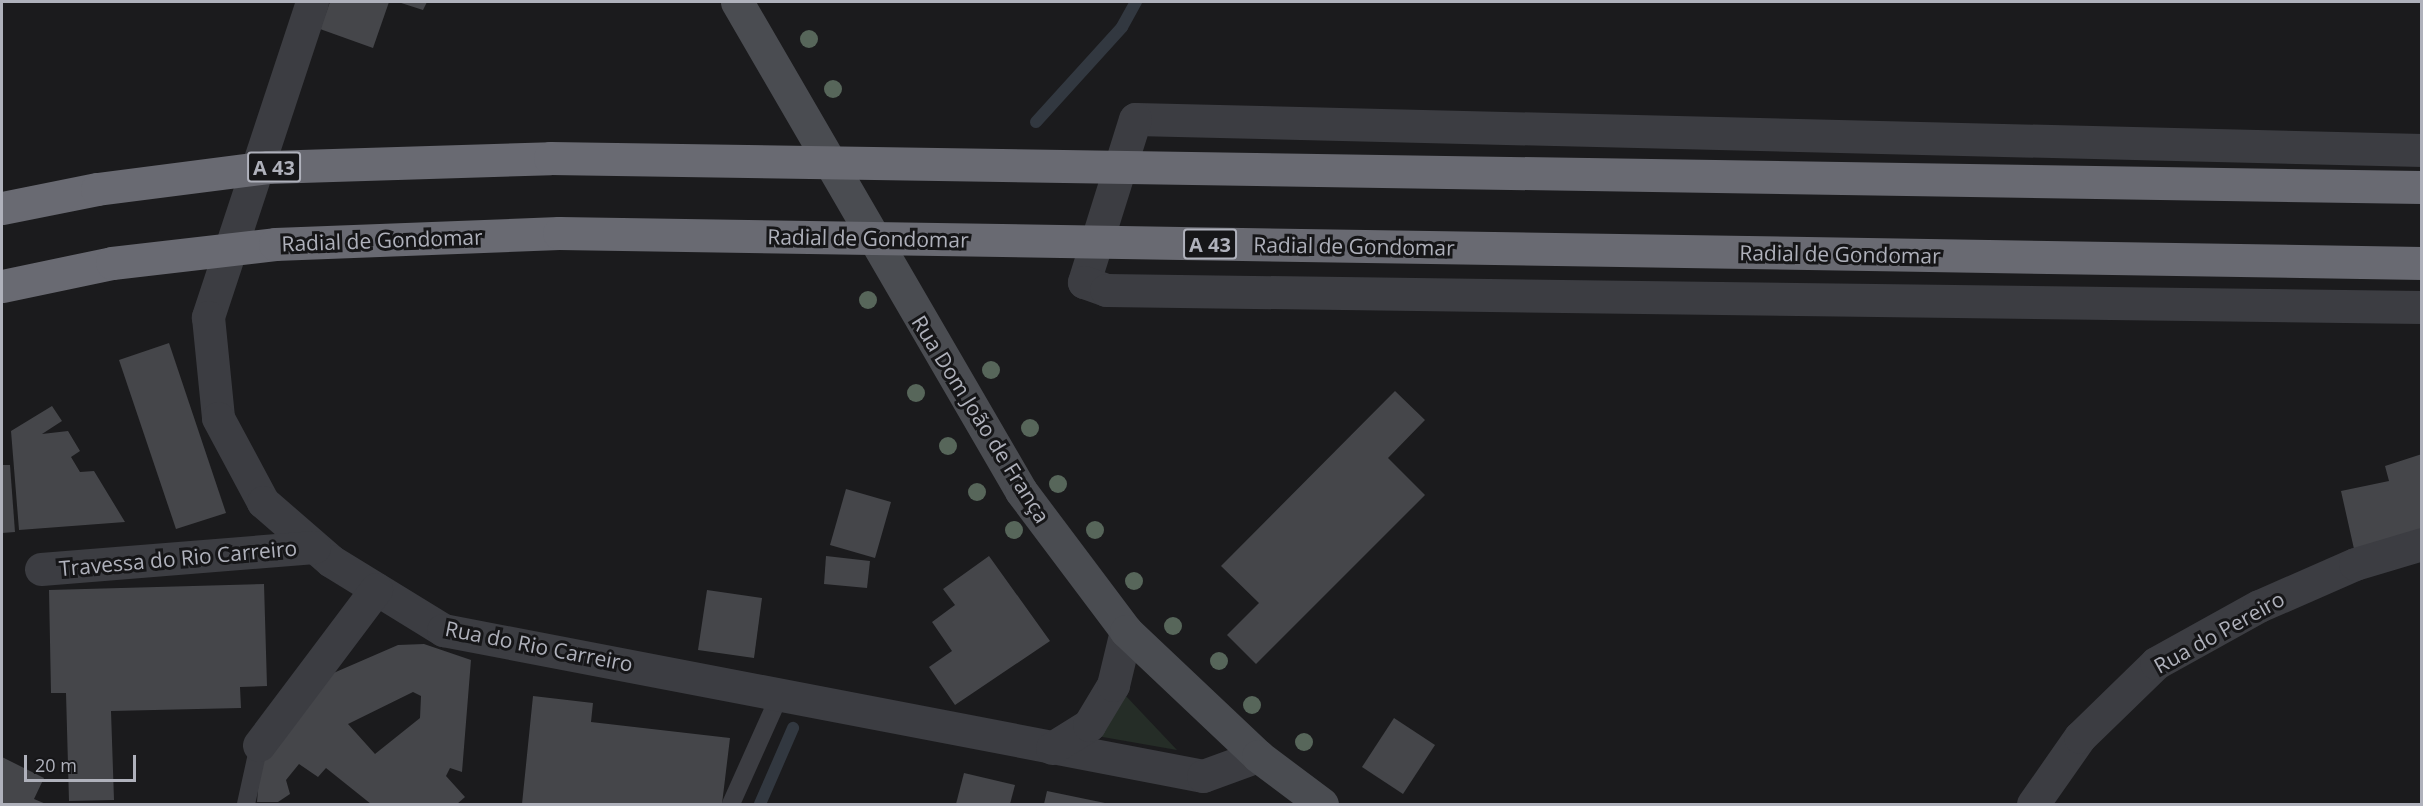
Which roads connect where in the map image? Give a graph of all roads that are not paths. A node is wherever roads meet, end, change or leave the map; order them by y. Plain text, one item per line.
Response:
1 (312, 2) edge
2 (737, 2) edge
3 (2421, 150) edge
4 (2421, 187) edge
5 (2, 208) edge
6 (2421, 263) edge
7 (2, 286) edge
8 (2421, 307) edge
9 (2421, 544) edge
10 (314, 547) junction
11 (41, 569) dead end
12 (376, 589) junction
13 (1126, 631) junction
14 (781, 692) junction
15 (259, 745) joint
16 (1052, 748) junction
17 (1258, 756) junction
18 (246, 804) edge
19 (731, 804) edge
20 (1322, 804) edge
21 (2033, 804) edge

1 - 10 street, Rua do Rio Carreiro
2 - 13 main road, Rua Dom João de França
3 - 8 street
4 - 5 highway, A 43
6 - 7 highway, Radial de Gondomar / A 43
9 - 21 street, Rua do Pereiro
10 - 11 street, Travessa do Rio Carreiro
10 - 12 street, Rua do Rio Carreiro
12 - 14 street, Rua do Rio Carreiro
12 - 15 street
13 - 16 street
13 - 17 main road, Rua Dom João de França
14 - 16 street, Rua do Rio Carreiro
14 - 19 lane
15 - 18 lane
16 - 17 street, Rua do Rio Carreiro
17 - 20 main road, Rua Dom João de França

